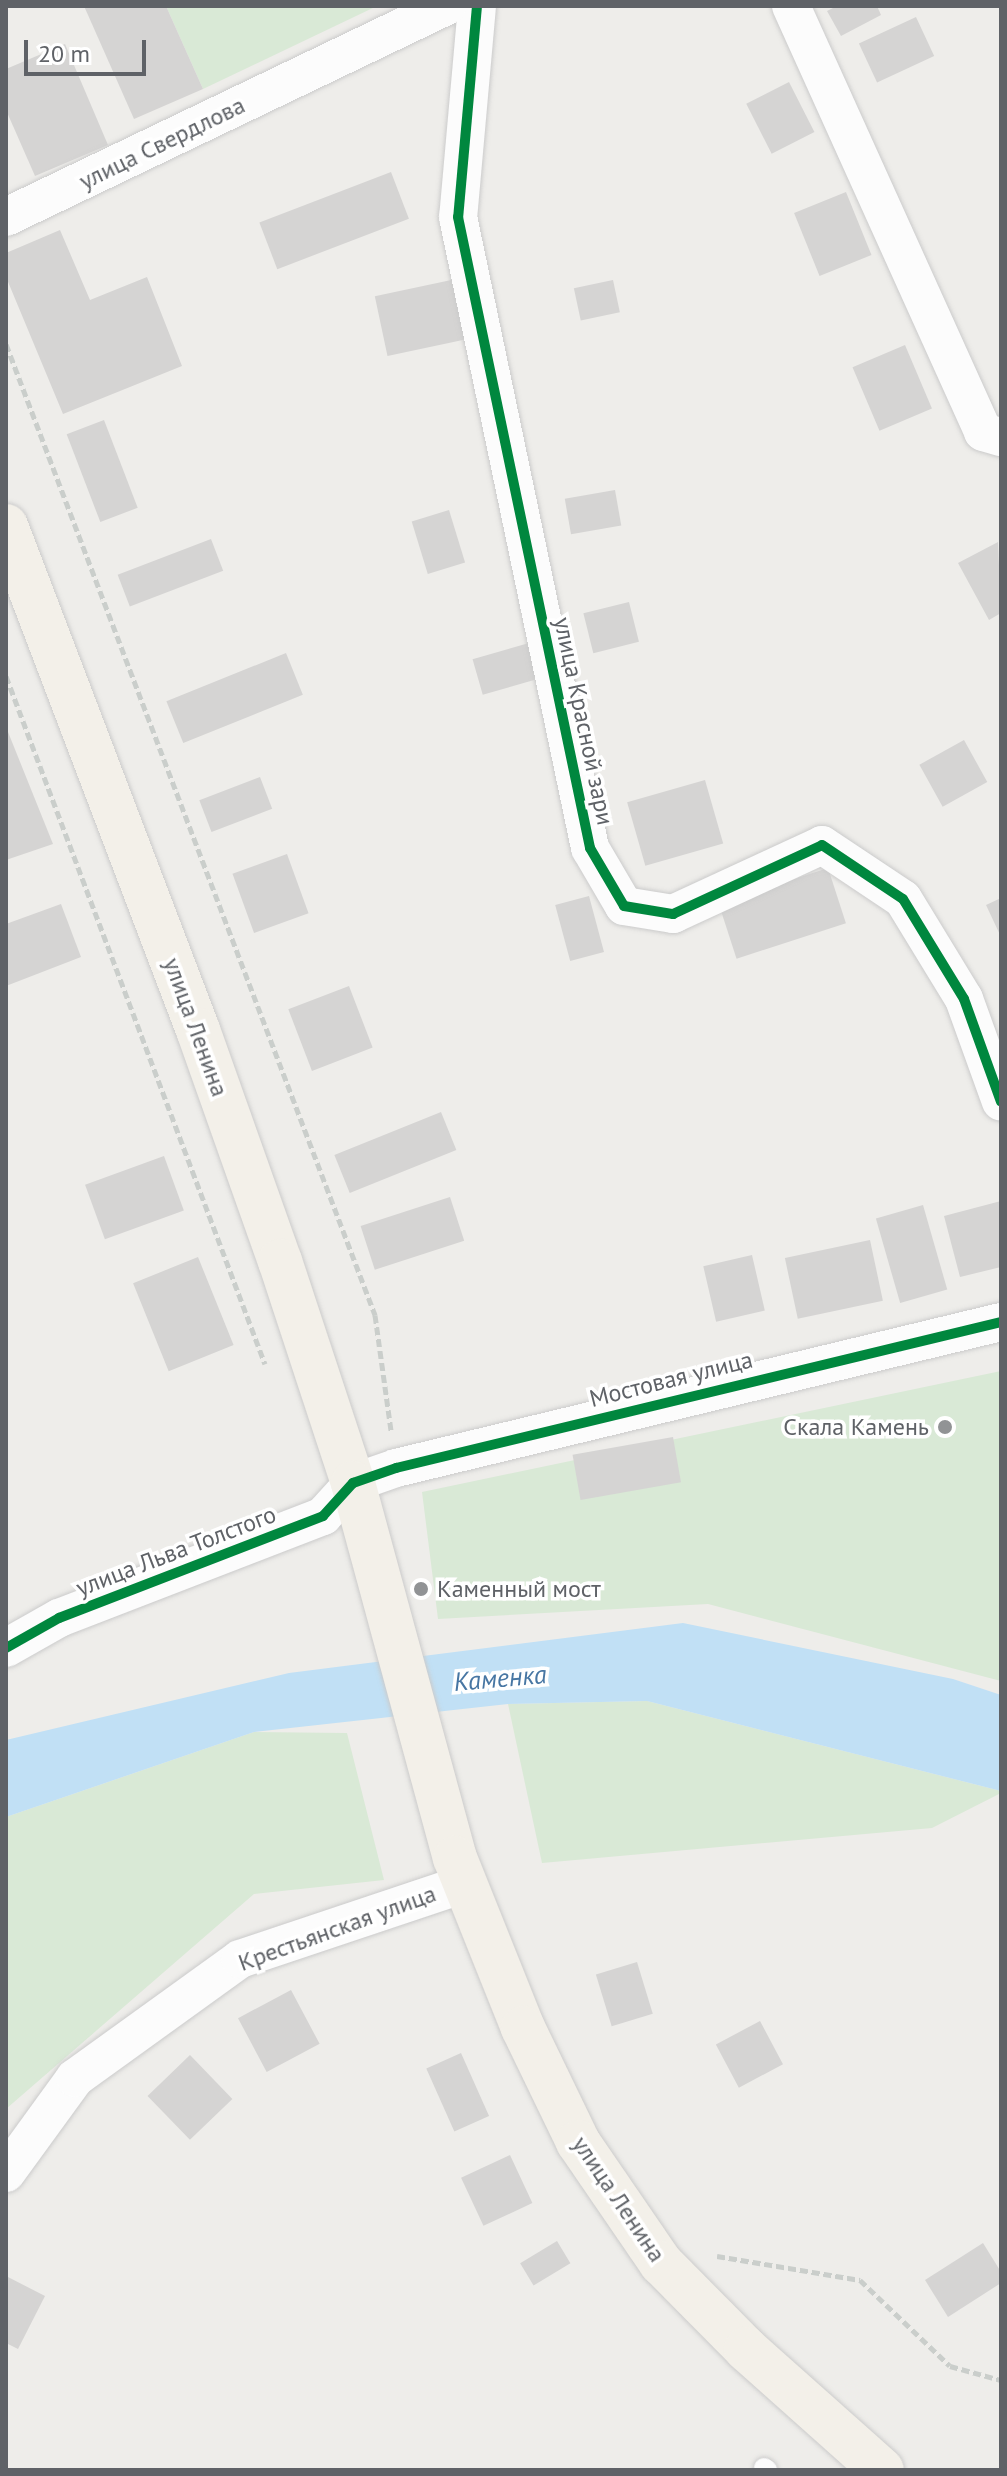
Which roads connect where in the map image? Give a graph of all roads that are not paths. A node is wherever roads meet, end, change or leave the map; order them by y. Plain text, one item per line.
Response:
1 (447, 6) edge
2 (477, 6) edge
3 (791, 6) edge
4 (6, 217) edge
5 (1001, 437) edge
6 (6, 526) edge
7 (1001, 1102) edge
8 (1001, 1322) edge
9 (353, 1483) junction
10 (6, 1648) edge
11 (459, 1871) junction
12 (6, 2173) edge
13 (882, 2470) edge

1 - 4 street, улица Свердлова
2 - 7 street, улица Красной зари
3 - 5 street
6 - 9 main road, улица Ленина
8 - 9 street, Мостовая улица
9 - 10 street, улица Льва Толстого
9 - 11 main road, улица Ленина
11 - 12 street, Крестьянская улица
11 - 13 main road, улица Ленина

